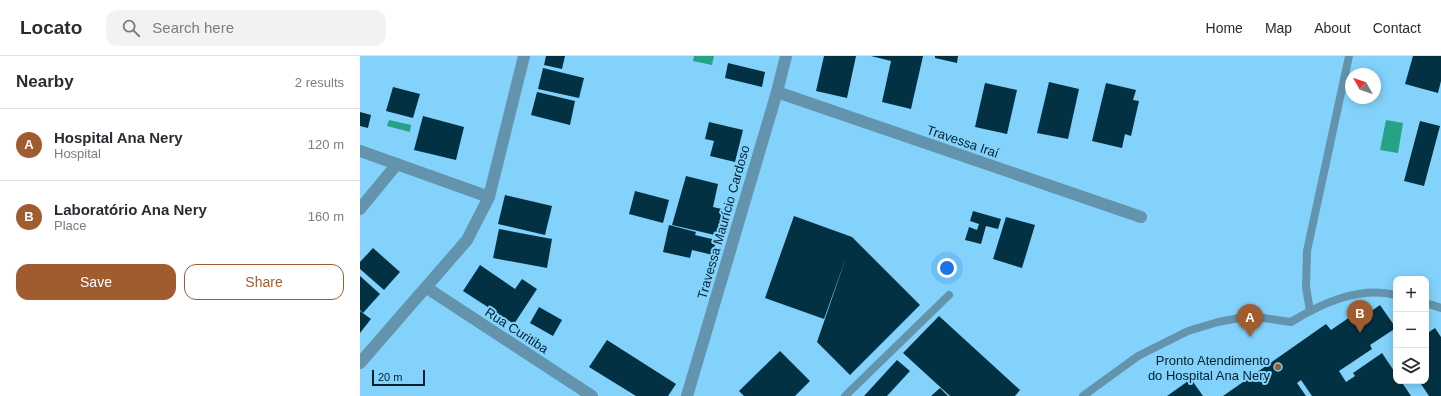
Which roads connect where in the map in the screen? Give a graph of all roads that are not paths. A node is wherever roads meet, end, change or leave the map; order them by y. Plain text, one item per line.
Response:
1 (524, 56) edge
2 (786, 56) edge
3 (1350, 56) edge
4 (777, 92) junction
5 (360, 151) edge
6 (397, 164) junction
7 (489, 197) junction
8 (360, 209) edge
9 (1140, 217) dead end
10 (427, 288) junction
11 (1393, 294) edge
12 (949, 295) dead end
13 (1429, 305) edge
14 (1441, 308) edge
15 (1310, 311) junction
16 (360, 363) edge
17 (592, 396) edge
18 (687, 396) edge
19 (845, 396) edge
20 (1083, 396) edge

1 - 7 street
2 - 4 street, Travessa Maurício Cardoso
3 - 15 lane
4 - 9 street, Travessa Iraí
4 - 18 street, Travessa Maurício Cardoso
5 - 6 street
6 - 7 street
6 - 8 street
7 - 10 street
10 - 16 street
10 - 17 street, Rua Curitiba
11 - 15 lane
12 - 19 lane
13 - 14 lane
15 - 20 lane

